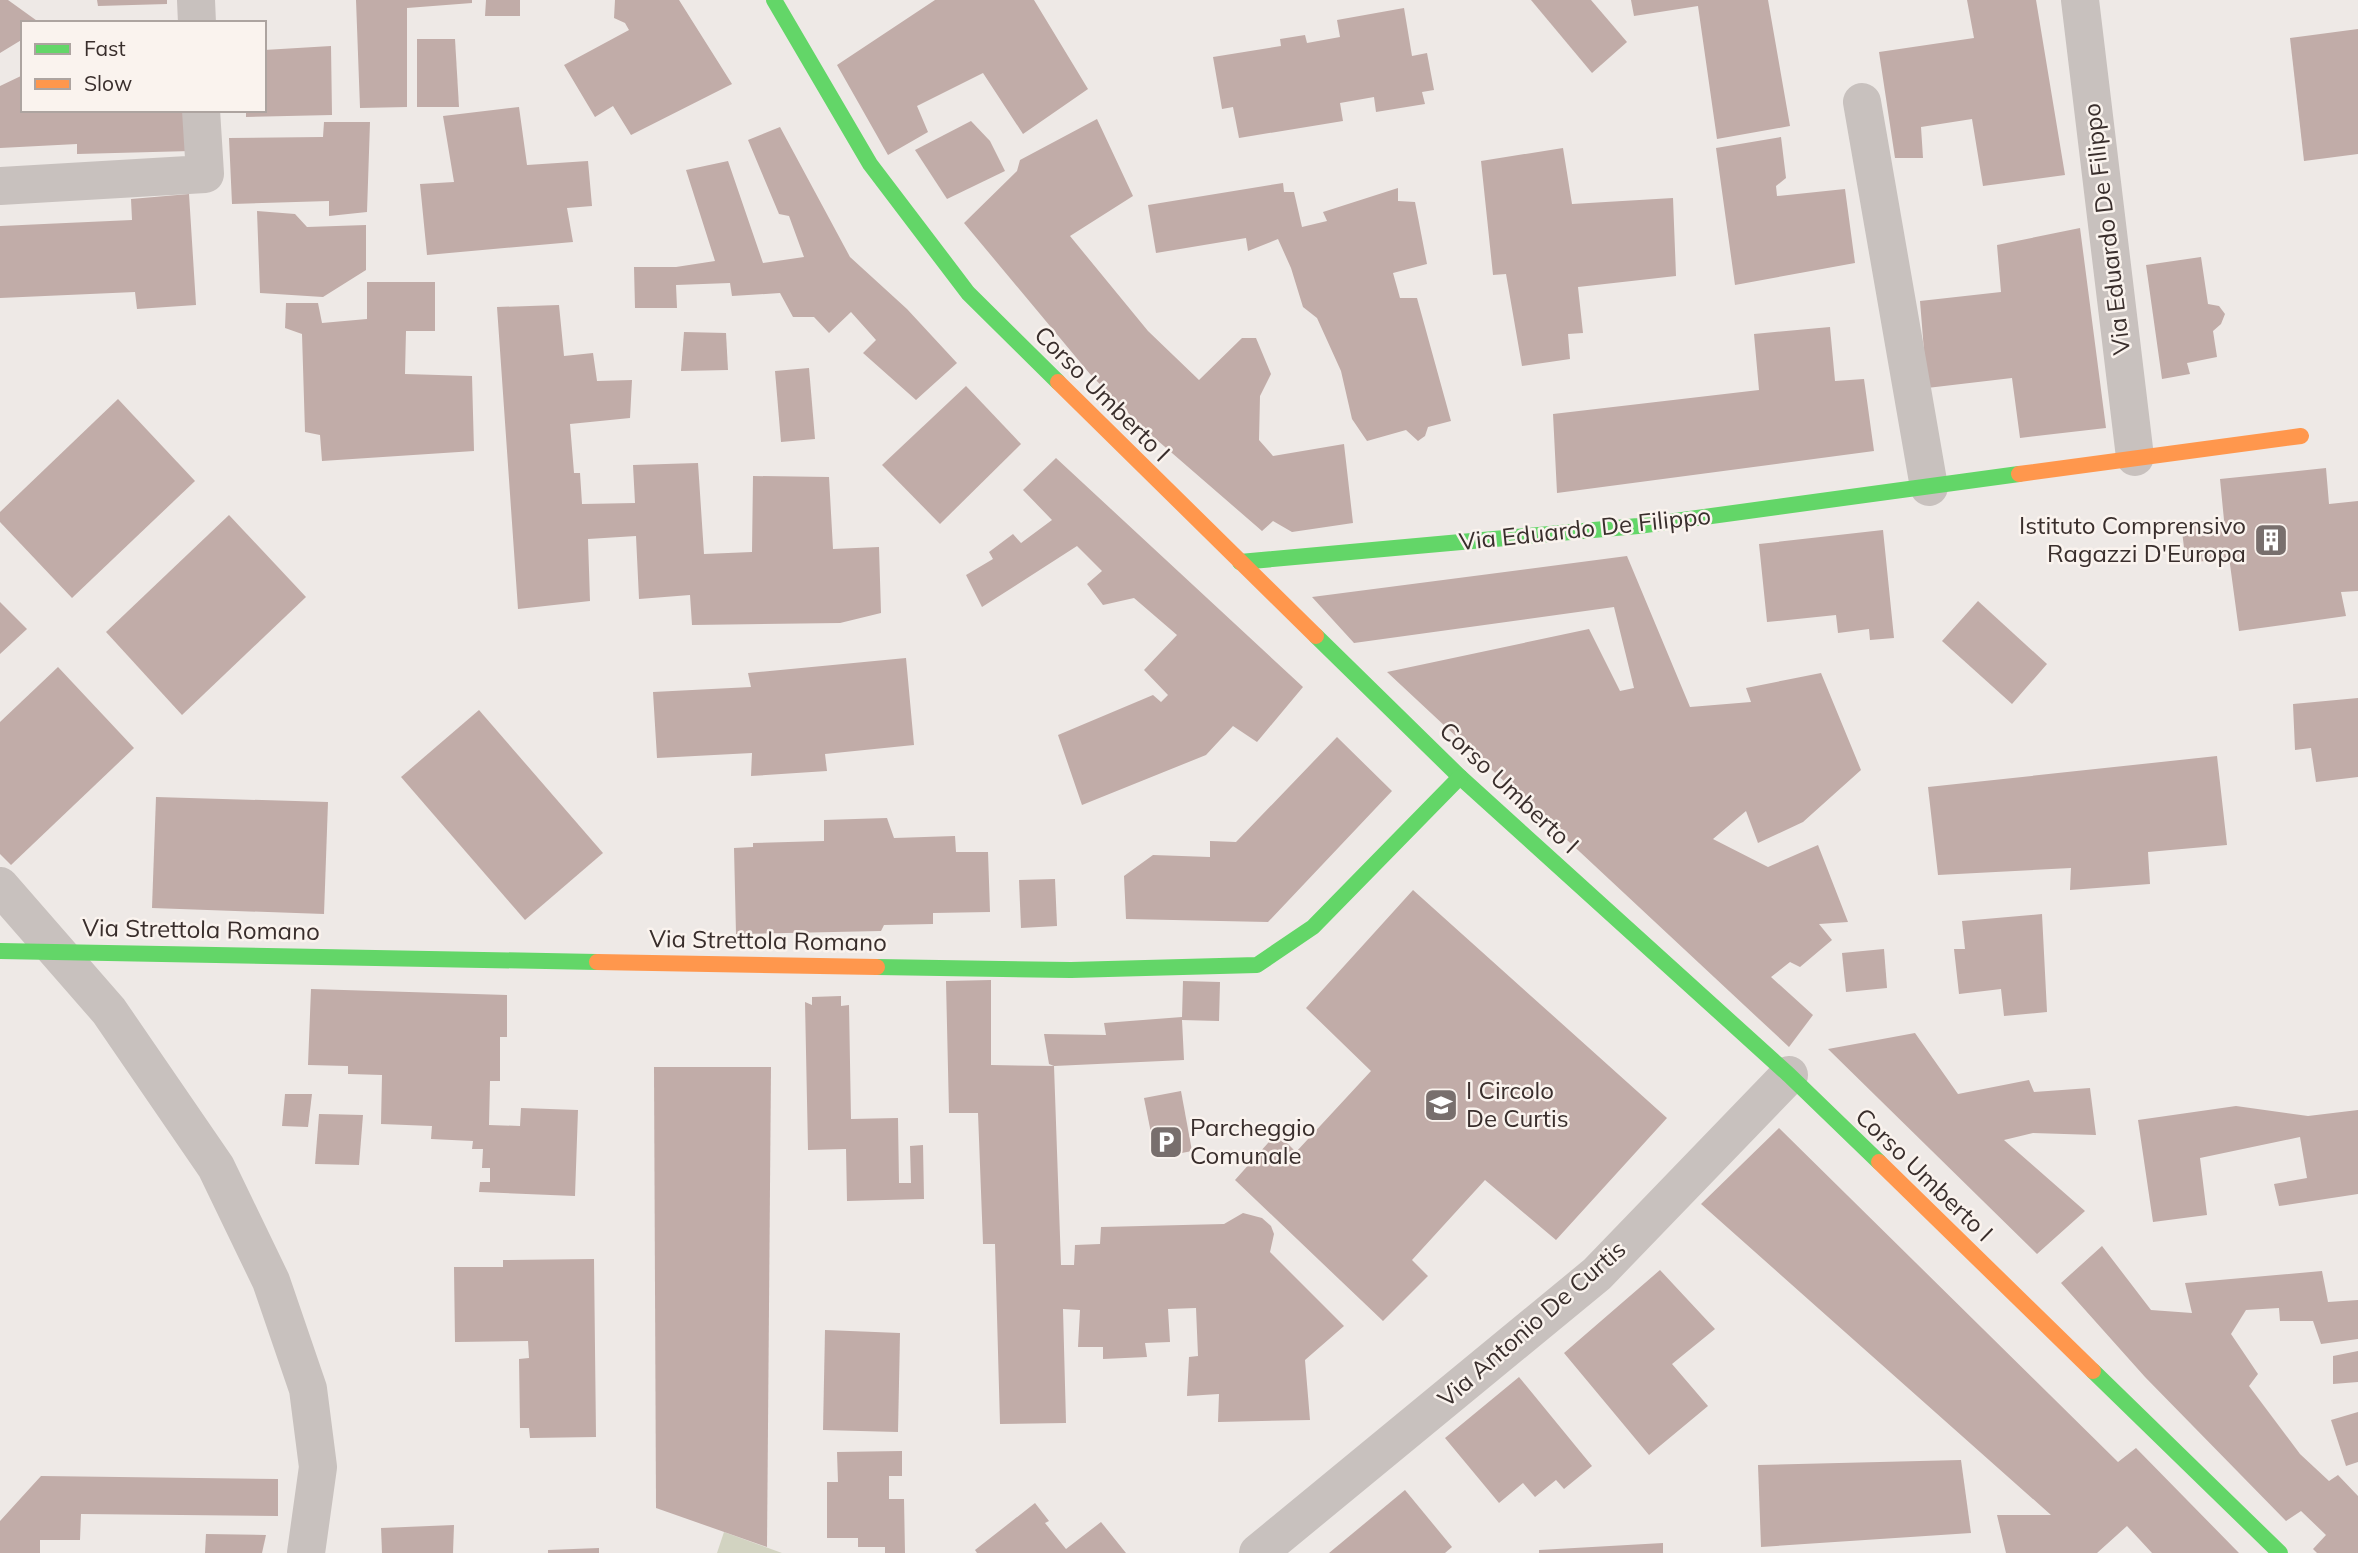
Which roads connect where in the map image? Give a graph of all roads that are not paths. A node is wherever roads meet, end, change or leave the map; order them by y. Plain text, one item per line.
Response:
1 (196, 0) edge
2 (774, 0) edge
3 (2080, 0) edge
4 (197, 21) edge
5 (1862, 102) dead end
6 (201, 112) edge
7 (0, 186) edge
8 (2301, 436) dead end
9 (2135, 457) junction
10 (1929, 487) junction
11 (1240, 562) junction
12 (1460, 776) junction
13 (0, 886) edge
14 (59, 950) junction
15 (0, 951) edge
16 (1789, 1075) junction
17 (306, 1553) edge
18 (1258, 1553) edge
19 (2280, 1553) edge

1 - 4 street
2 - 11 street, Corso Umberto I
3 - 9 street, Via Eduardo De Filippo
5 - 10 street
6 - 7 street
8 - 9 street, Via Eduardo De Filippo
9 - 10 street, Via Eduardo De Filippo
10 - 11 street, Via Eduardo De Filippo
11 - 12 street, Corso Umberto I
12 - 14 street, Via Strettola Romano
12 - 16 street, Corso Umberto I
13 - 14 street
14 - 15 street, Via Strettola Romano
14 - 17 street
16 - 18 street, Via Antonio De Curtis
16 - 19 street, Corso Umberto I

